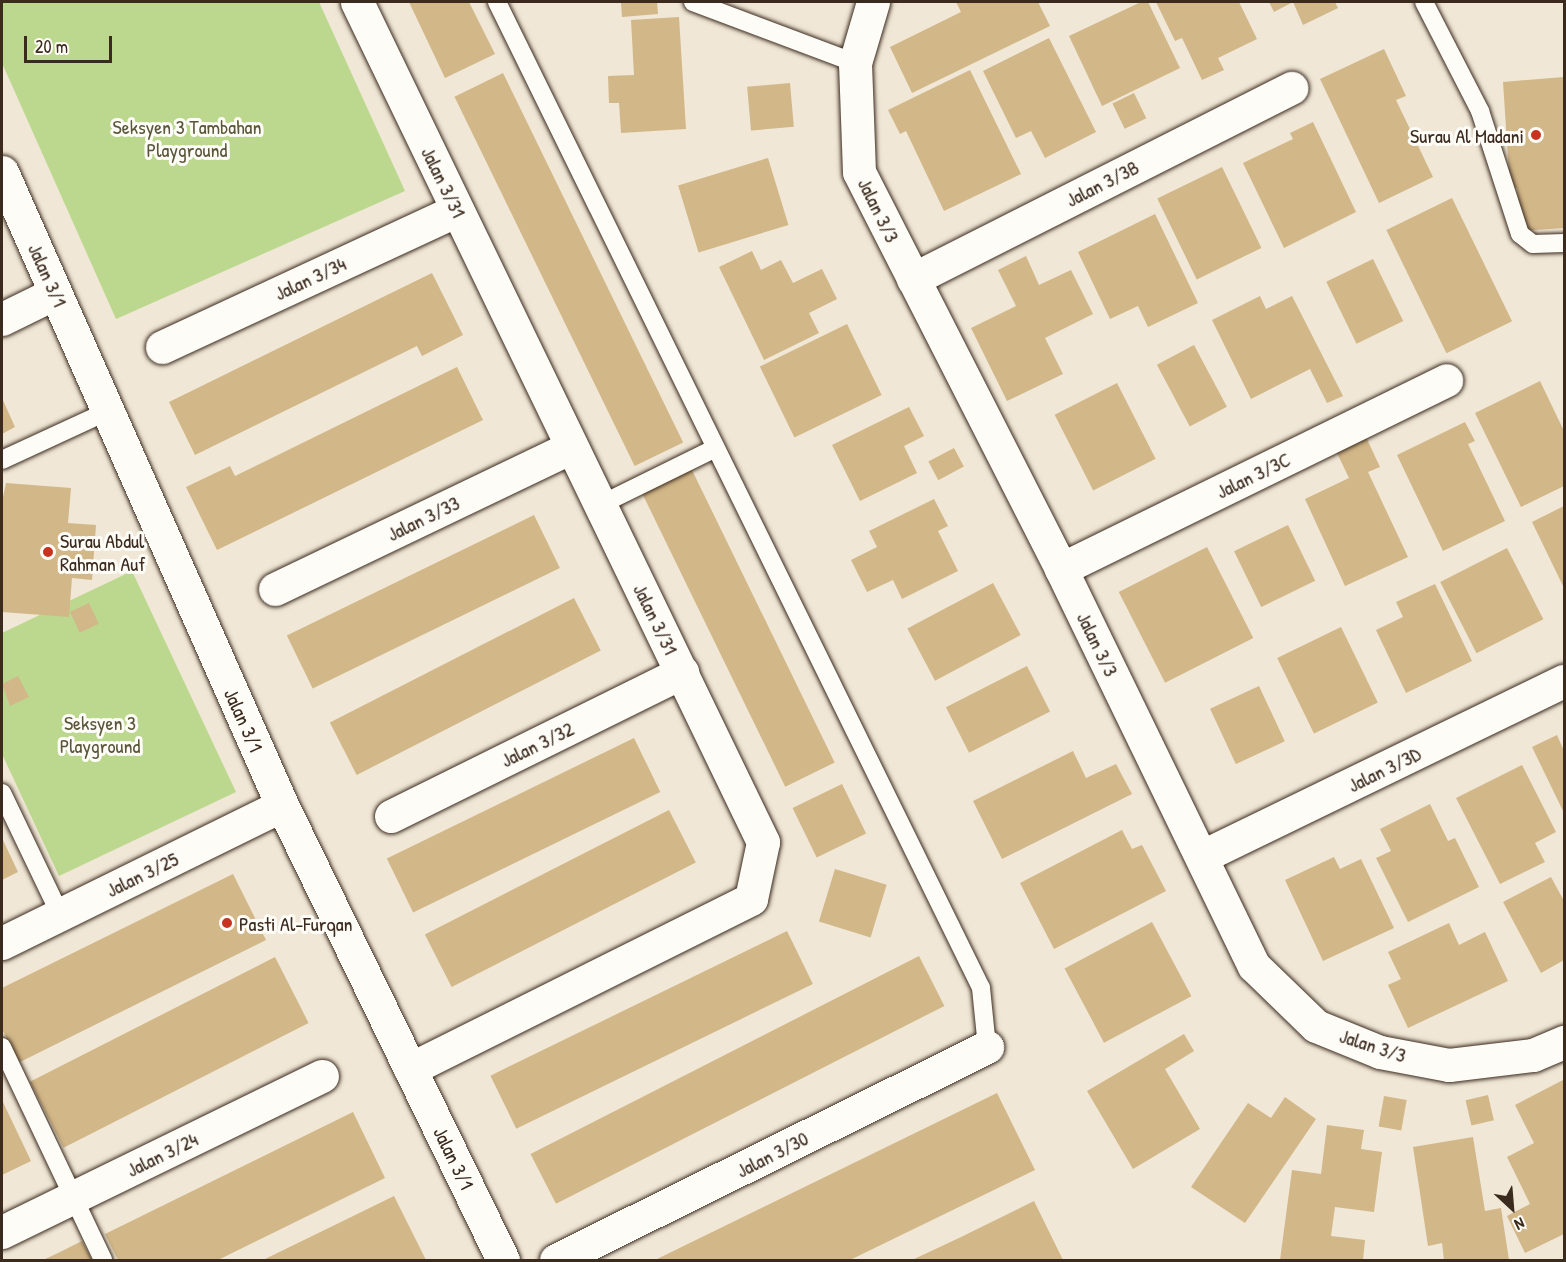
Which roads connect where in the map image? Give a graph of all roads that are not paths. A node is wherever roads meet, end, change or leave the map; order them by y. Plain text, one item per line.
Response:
1 (357, 2) edge
2 (497, 2) edge
3 (693, 2) edge
4 (873, 2) edge
5 (1424, 2) edge
6 (855, 63) junction
7 (1291, 88) dead end
8 (2, 172) edge
9 (457, 210) junction
10 (1564, 243) edge
11 (913, 279) junction
12 (55, 293) junction
13 (2, 319) edge
14 (162, 347) dead end
15 (1446, 380) dead end
16 (108, 411) junction
17 (571, 447) junction
18 (714, 448) junction
19 (2, 460) edge
20 (600, 505) junction
21 (1061, 569) junction
22 (275, 589) dead end
23 (682, 672) junction
24 (1564, 681) edge
25 (2, 793) edge
26 (282, 805) junction
27 (391, 816) dead end
28 (1203, 856) junction
29 (60, 914) junction
30 (2, 943) edge
31 (1564, 1042) edge
32 (2, 1047) edge
33 (987, 1047) joint
34 (410, 1069) junction
35 (322, 1076) dead end
36 (73, 1197) junction
37 (2, 1232) edge
38 (601, 1251) edge
39 (103, 1260) edge
40 (503, 1260) edge
41 (556, 1260) edge

1 - 9 street, Jalan 3/31
2 - 18 lane
3 - 6 lane
4 - 6 street, Jalan 3/3
5 - 10 lane
6 - 11 street, Jalan 3/3
7 - 11 street, Jalan 3/3B
8 - 12 street, Jalan 3/1
9 - 14 street, Jalan 3/34
9 - 17 street, Jalan 3/31
11 - 21 street, Jalan 3/3
12 - 13 street
12 - 16 street, Jalan 3/1
15 - 21 street, Jalan 3/3C
16 - 19 lane
16 - 26 street, Jalan 3/1
17 - 20 street, Jalan 3/31
17 - 22 street, Jalan 3/33
18 - 20 lane
18 - 33 lane
20 - 23 street, Jalan 3/31
21 - 28 street, Jalan 3/3
23 - 27 street, Jalan 3/32
23 - 34 street, Jalan 3/31
24 - 28 street, Jalan 3/3D
25 - 29 lane
26 - 29 street, Jalan 3/25
26 - 34 street, Jalan 3/1
28 - 31 street, Jalan 3/3
29 - 30 street, Jalan 3/25
32 - 36 lane
33 - 38 street, Jalan 3/30
34 - 40 street, Jalan 3/1
35 - 36 street, Jalan 3/24
36 - 37 street, Jalan 3/24
36 - 39 lane
38 - 41 street, Jalan 3/30

